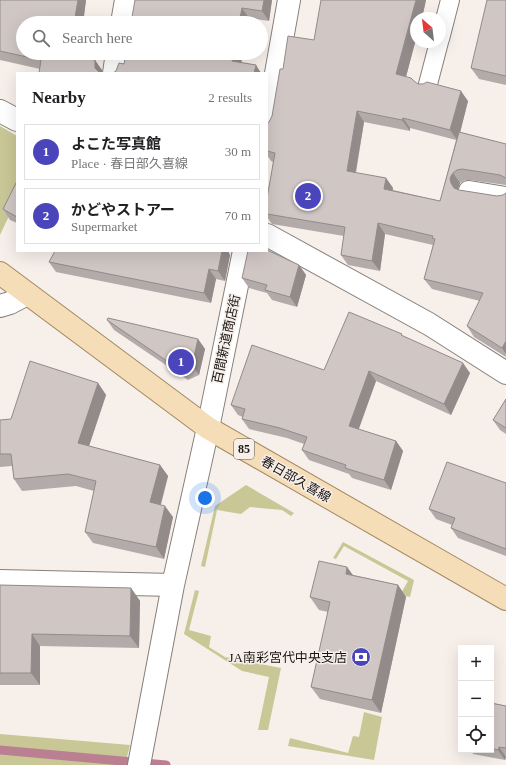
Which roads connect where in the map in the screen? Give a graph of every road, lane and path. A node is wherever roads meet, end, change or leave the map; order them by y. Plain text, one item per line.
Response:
1 (126, 0) edge
2 (289, 0) edge
3 (450, 0) edge
4 (123, 16) edge
5 (446, 16) edge
6 (438, 48) edge
7 (116, 60) edge
8 (114, 72) edge
9 (428, 84) edge
10 (0, 112) edge
11 (268, 118) edge
12 (16, 120) edge
13 (468, 190) edge
14 (506, 196) edge
15 (268, 236) edge
16 (244, 252) edge
17 (0, 273) edge
18 (28, 294) junction
19 (0, 306) edge
20 (506, 373) edge
21 (208, 428) junction
22 (0, 581) edge
23 (173, 584) junction
24 (506, 599) edge
25 (141, 756) edge

1 - 4 street
2 - 11 street
3 - 5 lane
6 - 9 lane
7 - 8 street
10 - 12 street
13 - 14 lane
15 - 20 street
16 - 21 street, 百間新道商店街
17 - 18 main road, 春日部久喜線 / 85
18 - 19 street
18 - 21 main road, 春日部久喜線 / 85
21 - 23 street, 百間新道商店街
21 - 24 main road, 春日部久喜線 / 85
22 - 23 street
23 - 25 street, 百間新道商店街

